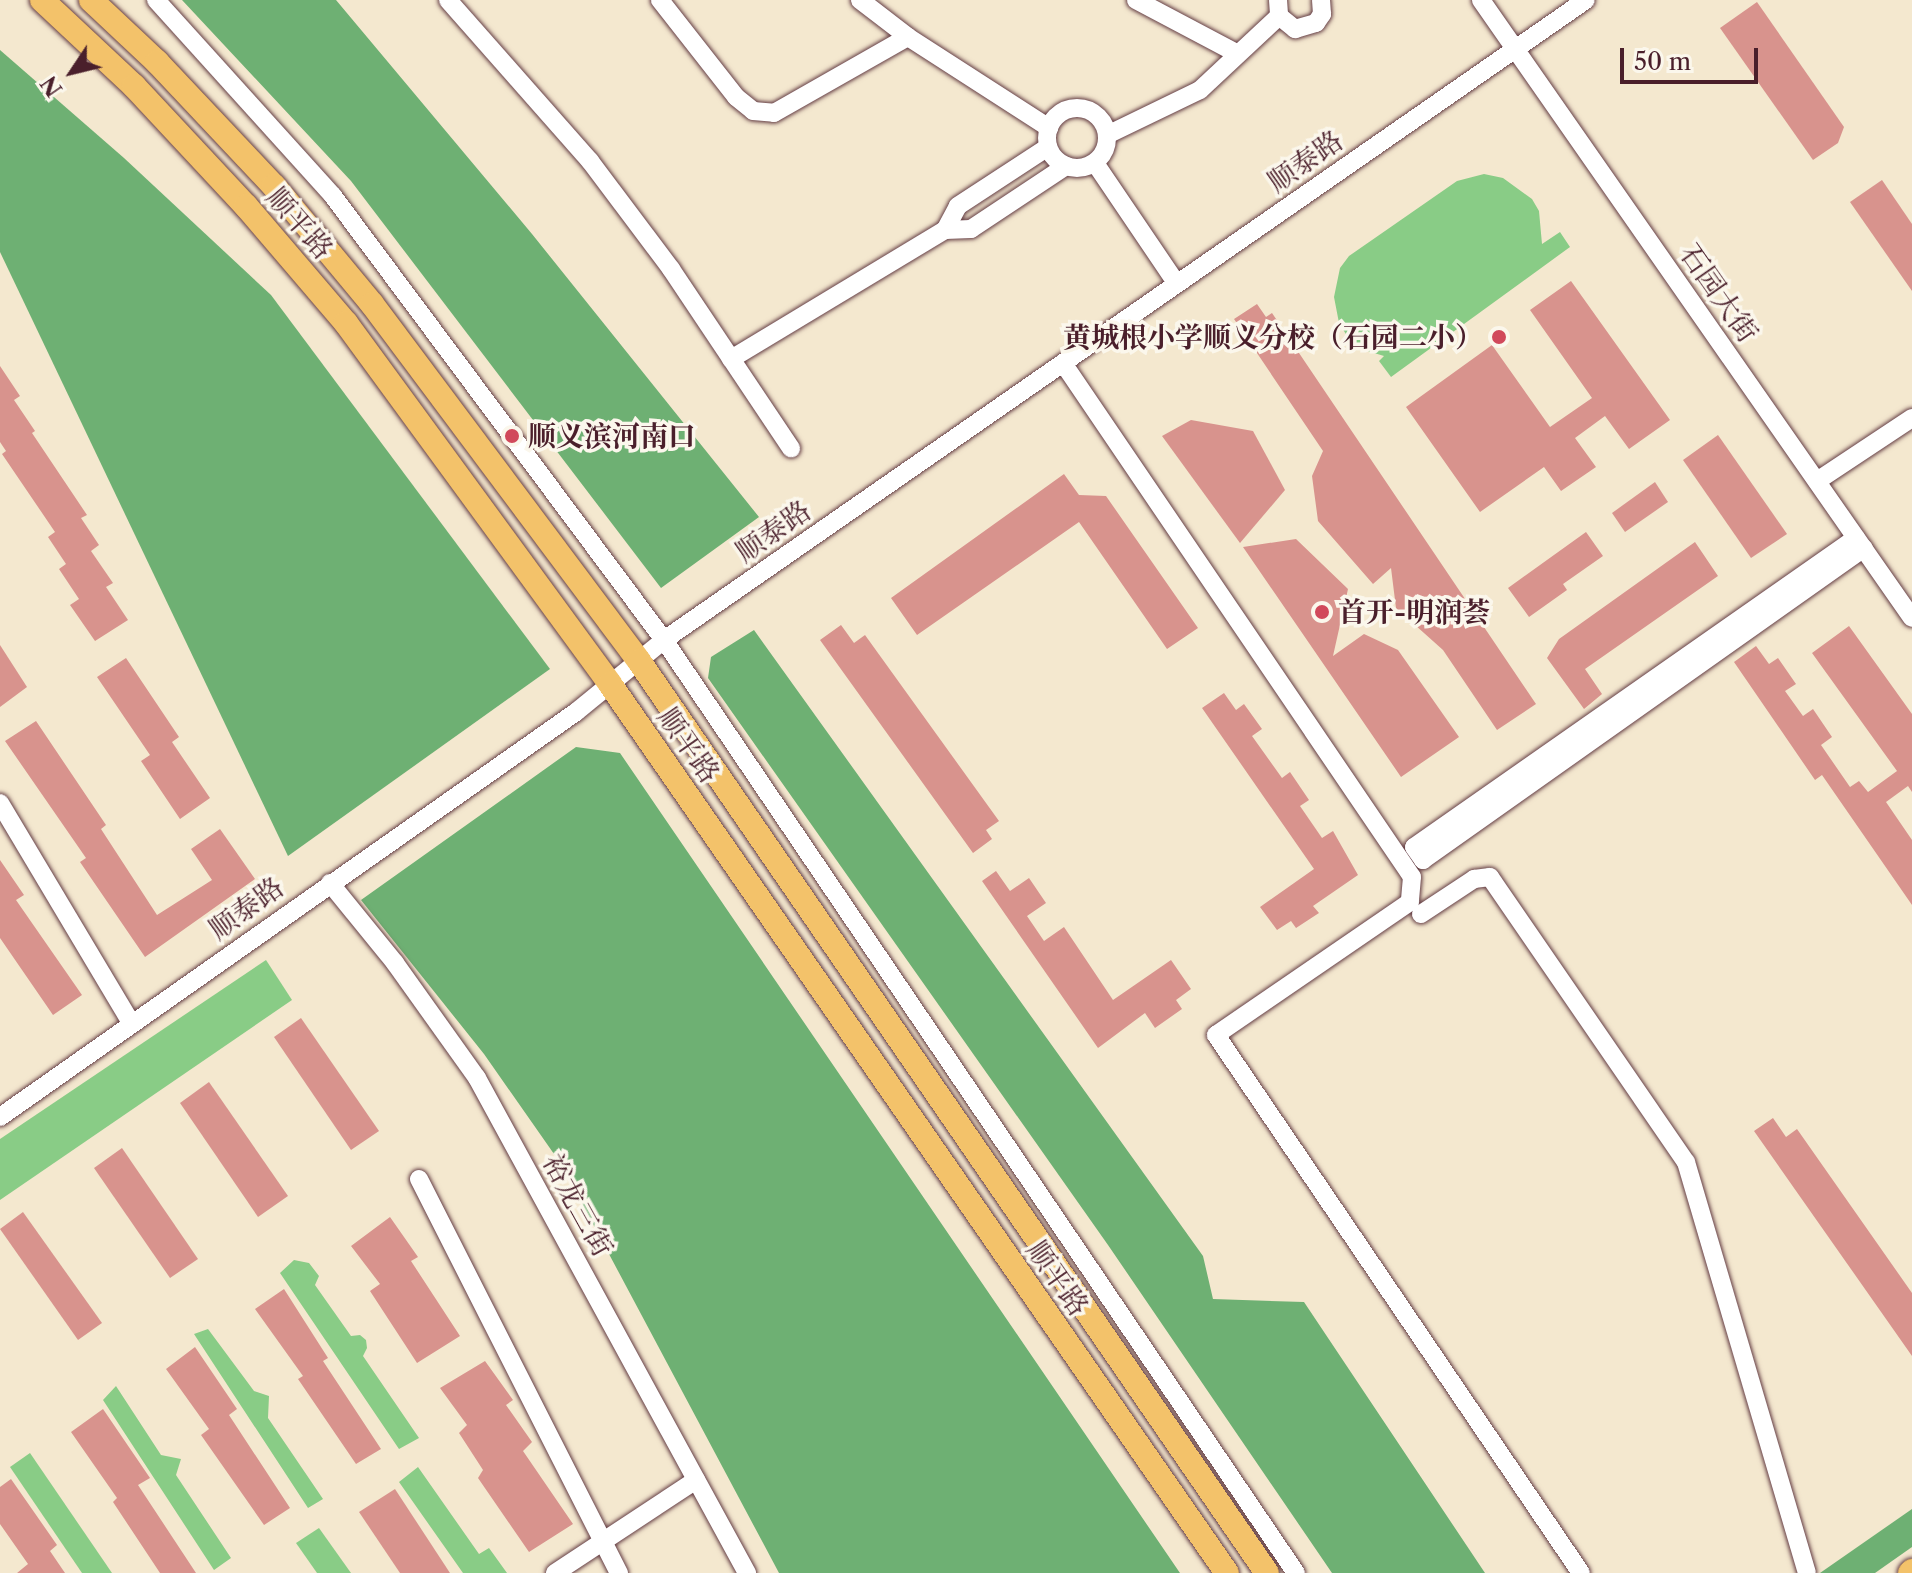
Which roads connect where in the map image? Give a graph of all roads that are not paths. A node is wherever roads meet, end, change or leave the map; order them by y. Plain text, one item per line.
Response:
1 (42, 0) edge
2 (91, 0) edge
3 (156, 0) edge
4 (448, 0) edge
5 (660, 0) edge
6 (860, 0) edge
7 (1136, 0) edge
8 (1321, 0) edge
9 (1481, 0) edge
10 (1586, 0) edge
11 (1278, 8) edge
12 (908, 37) junction
13 (1515, 49) junction
14 (1238, 54) junction
15 (1107, 135) junction
16 (1048, 137) junction
17 (1095, 163) junction
18 (1066, 166) junction
19 (945, 230) junction
20 (1177, 284) junction
21 (731, 359) junction
22 (1063, 363) junction
23 (1912, 418) edge
24 (791, 448) dead end
25 (1817, 481) junction
26 (1860, 543) junction
27 (1912, 618) edge
28 (664, 640) junction
29 (639, 661) junction
30 (610, 684) junction
31 (0, 803) edge
32 (1419, 853) dead end
33 (330, 883) junction
34 (1421, 914) dead end
35 (132, 1024) junction
36 (0, 1117) edge
37 (419, 1179) dead end
38 (696, 1480) junction
39 (603, 1541) junction
40 (555, 1573) edge
41 (619, 1573) edge
42 (747, 1573) edge
43 (1227, 1573) edge
44 (1267, 1573) edge
45 (1296, 1573) edge
46 (1581, 1573) edge
47 (1807, 1573) edge

1 - 30 main road, 顺平路
2 - 29 main road, 顺平路
3 - 28 street
4 - 21 street
5 - 12 street
6 - 12 street
7 - 14 street
8 - 11 street
9 - 13 street, 石园大街
10 - 13 street, 顺泰路
11 - 14 street
12 - 16 street
13 - 20 street, 顺泰路
13 - 25 street, 石园大街
14 - 15 street
15 - 16 street
15 - 17 street
16 - 18 street
16 - 19 street
17 - 18 street
17 - 20 street
18 - 19 street
19 - 21 street
20 - 22 street, 顺泰路
21 - 24 street
22 - 28 street, 顺泰路
22 - 46 street
23 - 25 street
25 - 26 street, 石园大街
26 - 27 street, 石园大街
26 - 32 street
28 - 29 street, 顺泰路
28 - 45 street
29 - 30 street, 顺泰路
29 - 44 main road, 顺平路
30 - 33 street, 顺泰路
30 - 43 main road, 顺平路
31 - 35 street
33 - 35 street, 顺泰路
33 - 38 street, 裕龙三街
34 - 47 street
35 - 36 street, 顺泰路
37 - 39 street
38 - 39 street
38 - 42 street, 裕龙三街
39 - 40 street
39 - 41 street

